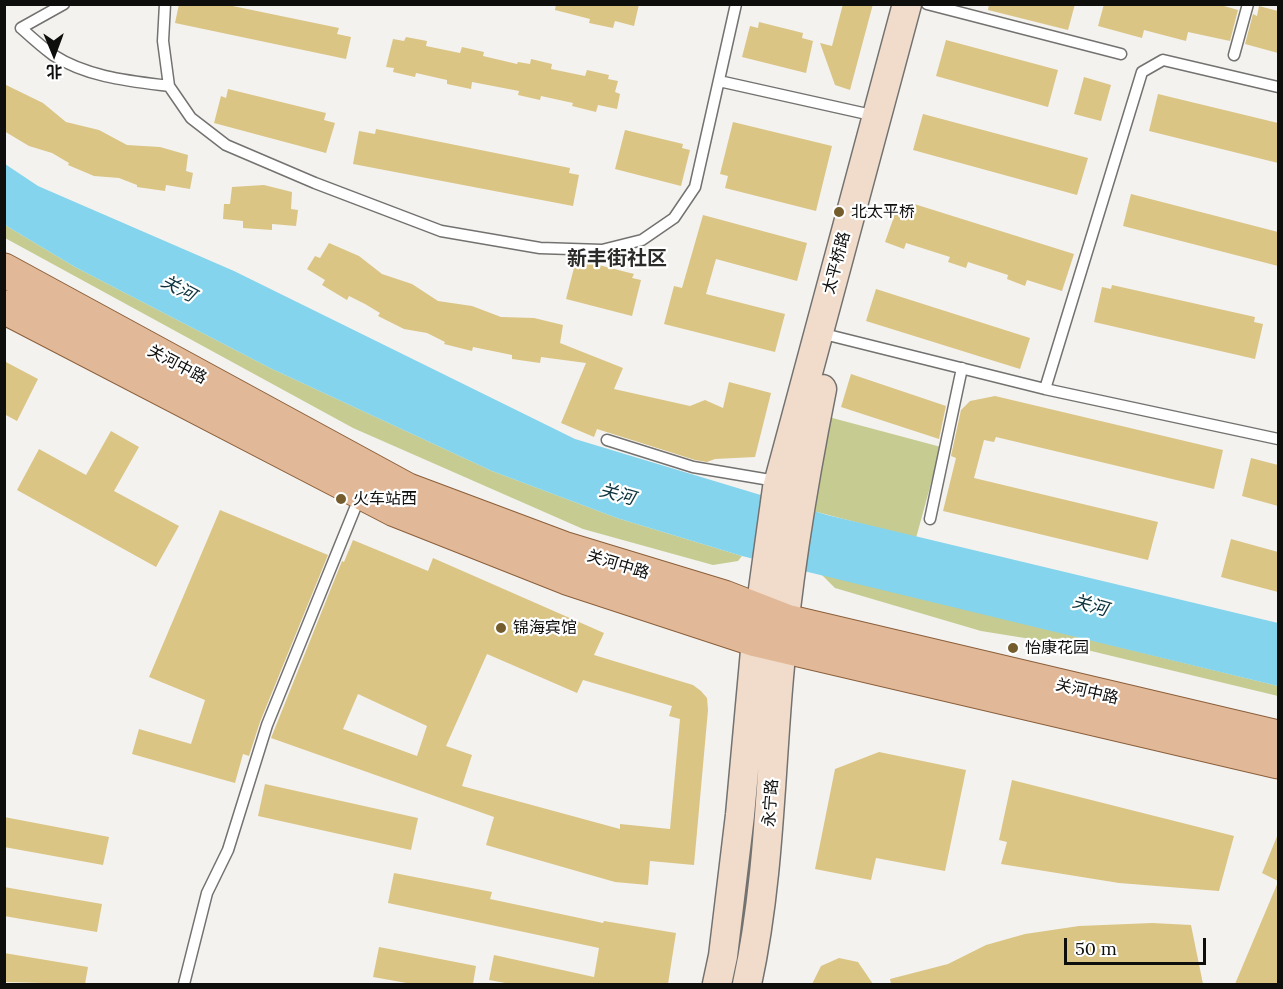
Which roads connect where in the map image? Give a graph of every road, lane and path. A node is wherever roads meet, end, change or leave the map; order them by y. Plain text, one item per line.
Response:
1 (64, 4) edge
2 (165, 4) edge
3 (736, 4) edge
4 (907, 4) edge
5 (924, 4) edge
6 (1248, 4) edge
7 (1121, 54) dead end
8 (1234, 55) dead end
9 (719, 81) junction
10 (169, 86) junction
11 (1278, 87) edge
12 (876, 116) junction
13 (4, 270) edge
14 (4, 308) edge
15 (832, 336) junction
16 (962, 368) junction
17 (1045, 389) junction
18 (1278, 439) edge
19 (608, 440) dead end
20 (353, 489) junction
21 (786, 489) junction
22 (930, 519) dead end
23 (774, 614) junction
24 (1278, 737) edge
25 (1278, 762) edge
26 (184, 984) edge
27 (717, 984) edge
28 (747, 984) edge

1 - 10 lane
2 - 10 lane
3 - 9 lane
4 - 12 main road, 太平桥路
5 - 7 lane
5 - 15 main road
6 - 8 lane
9 - 10 lane
9 - 12 lane
11 - 17 lane
12 - 21 main road, 太平桥路
13 - 23 main road, 关河中路
14 - 20 main road, 关河中路
15 - 16 lane
15 - 21 main road
16 - 17 lane
16 - 22 lane
17 - 18 lane
19 - 21 lane
20 - 23 main road, 关河中路
20 - 26 lane
21 - 23 main road
23 - 24 main road, 关河中路
23 - 25 main road, 关河中路
23 - 27 main road, 永宁路
23 - 28 main road, 永宁路

